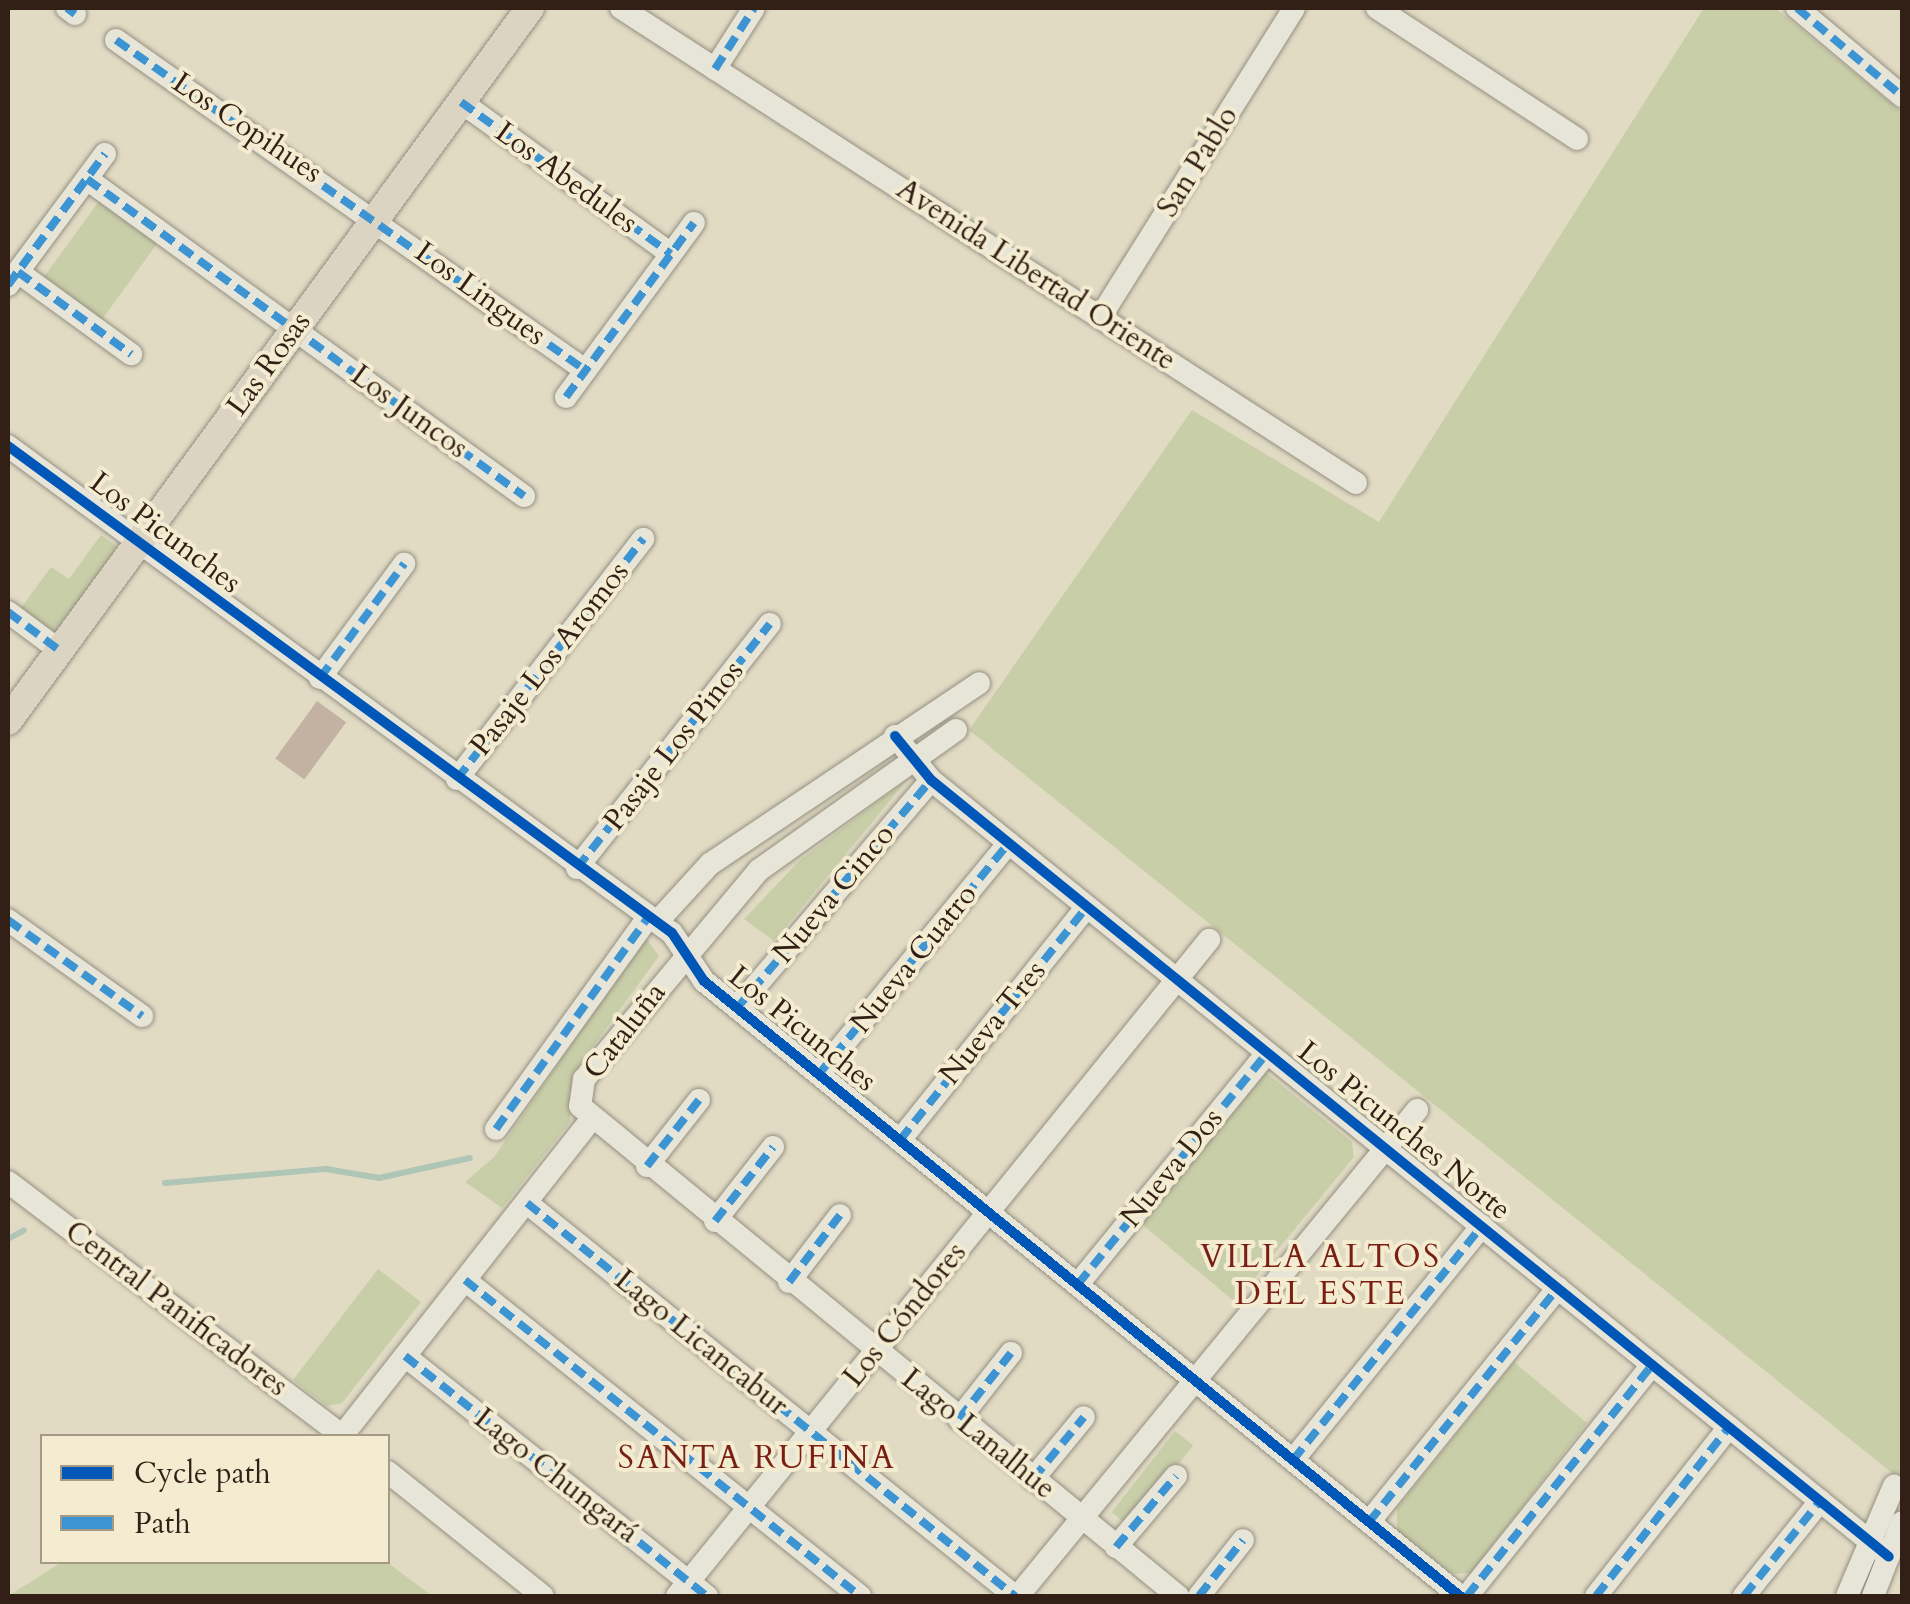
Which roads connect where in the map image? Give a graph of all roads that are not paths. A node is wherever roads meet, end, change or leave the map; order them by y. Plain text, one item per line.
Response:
1 (530, 8) edge
2 (622, 8) edge
3 (754, 8) edge
4 (1294, 8) edge
5 (1378, 8) edge
6 (1797, 8) edge
7 (116, 40) dead end
8 (715, 68) junction
9 (1902, 96) edge
10 (461, 102) junction
11 (1577, 138) dead end
12 (105, 154) dead end
13 (87, 179) junction
14 (376, 217) junction
15 (694, 223) dead end
16 (671, 254) junction
17 (13, 278) edge
18 (1101, 316) junction
19 (294, 330) junction
20 (131, 354) dead end
21 (585, 370) junction
22 (566, 396) dead end
23 (8, 446) edge
24 (1356, 483) dead end
25 (524, 496) dead end
26 (643, 539) dead end
27 (137, 544) junction
28 (404, 564) dead end
29 (8, 612) edge
30 (770, 624) dead end
31 (60, 650) junction
32 (320, 678) junction
33 (980, 683) dead end
34 (8, 721) edge
35 (956, 730) dead end
36 (895, 736) junction
37 (912, 760) junction
38 (457, 779) junction
39 (931, 780) junction
40 (1008, 843) junction
41 (577, 868) junction
42 (1087, 907) junction
43 (8, 920) edge
44 (652, 921) junction
45 (1209, 940) dead end
46 (685, 954) junction
47 (1177, 980) junction
48 (737, 1008) junction
49 (142, 1016) dead end
50 (1267, 1053) junction
51 (819, 1074) junction
52 (699, 1100) dead end
53 (1417, 1110) dead end
54 (590, 1122) junction
55 (496, 1129) dead end
56 (900, 1140) junction
57 (773, 1148) dead end
58 (1386, 1149) junction
59 (647, 1166) junction
60 (8, 1182) edge
61 (527, 1203) junction
62 (989, 1212) junction
63 (840, 1215) dead end
64 (715, 1221) junction
65 (1482, 1226) junction
66 (466, 1280) junction
67 (790, 1282) junction
68 (1078, 1284) junction
69 (1558, 1288) junction
70 (876, 1351) junction
71 (1011, 1353) dead end
72 (405, 1356) junction
73 (1652, 1365) junction
74 (1196, 1380) junction
75 (1084, 1416) dead end
76 (959, 1419) junction
77 (1729, 1426) junction
78 (811, 1431) junction
79 (339, 1434) edge
80 (344, 1434) edge
81 (1292, 1460) junction
82 (390, 1474) edge
83 (1176, 1476) dead end
84 (1033, 1479) junction
85 (1894, 1486) dead end
86 (1820, 1500) junction
87 (750, 1507) junction
88 (1082, 1518) junction
89 (1369, 1522) junction
90 (1902, 1522) edge
91 (1243, 1540) dead end
92 (1116, 1547) junction
93 (1880, 1549) junction
94 (691, 1592) edge
95 (543, 1596) edge
96 (860, 1596) edge
97 (1017, 1596) edge
98 (1178, 1596) edge
99 (1199, 1596) edge
100 (1464, 1596) edge
101 (1596, 1596) edge
102 (1744, 1596) edge
103 (1848, 1596) edge
104 (1873, 1596) edge

1 - 10 main road, Las Rosas
2 - 8 street, Avenida Libertad Oriente
3 - 8 street
4 - 18 street, San Pablo
5 - 11 street
6 - 9 street
7 - 14 street, Los Copihues
8 - 18 street, Avenida Libertad Oriente
10 - 14 main road, Las Rosas
10 - 16 street, Los Abedules
12 - 13 street
13 - 17 street
13 - 19 street, Los Juncos
14 - 19 main road, Las Rosas
14 - 21 street, Los Lingues
15 - 16 street
16 - 21 street
17 - 20 street
18 - 24 street, Avenida Libertad Oriente
19 - 25 street, Los Juncos
19 - 27 main road, Las Rosas
21 - 22 street
23 - 27 street, Los Picunches
26 - 38 street, Pasaje Los Aromos
27 - 31 main road, Las Rosas
27 - 32 street, Los Picunches
28 - 32 street
29 - 31 street
30 - 41 street, Pasaje Los Pinos
31 - 34 main road, Las Rosas
32 - 38 street, Los Picunches
33 - 36 street
35 - 37 street, Cataluña
36 - 37 street, Los Picunches Norte
36 - 44 street
37 - 39 street, Los Picunches Norte
37 - 46 street, Cataluña
38 - 41 street, Los Picunches
39 - 40 street, Los Picunches Norte
39 - 48 street, Nueva Cinco
40 - 42 street, Los Picunches Norte
40 - 51 street, Nueva Cuatro
41 - 44 street, Los Picunches
42 - 47 street, Los Picunches Norte
42 - 56 street, Nueva Tres
43 - 49 street
44 - 46 street, Los Picunches
44 - 55 street
45 - 47 street, Los Cóndores
46 - 48 street, Los Picunches
46 - 54 street, Cataluña
47 - 50 street, Los Picunches Norte
47 - 62 street, Los Cóndores
48 - 51 street, Los Picunches
50 - 58 street, Los Picunches Norte
50 - 68 street, Nueva Dos
51 - 56 street, Los Picunches
52 - 59 street
53 - 58 street
54 - 59 street, Lago Lanalhue
54 - 61 street, Cataluña
56 - 62 street, Los Picunches
57 - 64 street
58 - 65 street, Los Picunches Norte
58 - 74 street
59 - 64 street, Lago Lanalhue
60 - 79 street, Central Panificadores
61 - 66 street, Cataluña
61 - 78 street, Lago Licancabur
62 - 68 street, Los Picunches
62 - 70 street, Los Cóndores
63 - 67 street
64 - 67 street, Lago Lanalhue
65 - 69 street, Los Picunches Norte
65 - 81 street
66 - 72 street, Cataluña
66 - 87 street
67 - 70 street, Lago Lanalhue
68 - 74 street, Los Picunches
69 - 73 street, Los Picunches Norte
69 - 89 street
70 - 76 street, Lago Lanalhue
70 - 78 street, Los Cóndores
71 - 76 street
72 - 80 street, Cataluña
72 - 94 street, Lago Chungará
73 - 77 street, Los Picunches Norte
73 - 100 street
74 - 81 street, Los Picunches
74 - 88 street
75 - 84 street
76 - 84 street, Lago Lanalhue
77 - 86 street, Los Picunches Norte
77 - 101 street
78 - 87 street, Los Cóndores
78 - 97 street, Lago Licancabur
81 - 89 street, Los Picunches
82 - 95 street
83 - 92 street
84 - 88 street, Lago Lanalhue
85 - 93 street
86 - 93 street, Los Picunches Norte
86 - 102 street
87 - 94 street, Los Cóndores
87 - 96 street
88 - 92 street, Lago Lanalhue
88 - 97 street
89 - 100 street, Los Picunches
90 - 93 street
91 - 99 street
92 - 98 street, Lago Lanalhue
93 - 103 street
93 - 104 street

